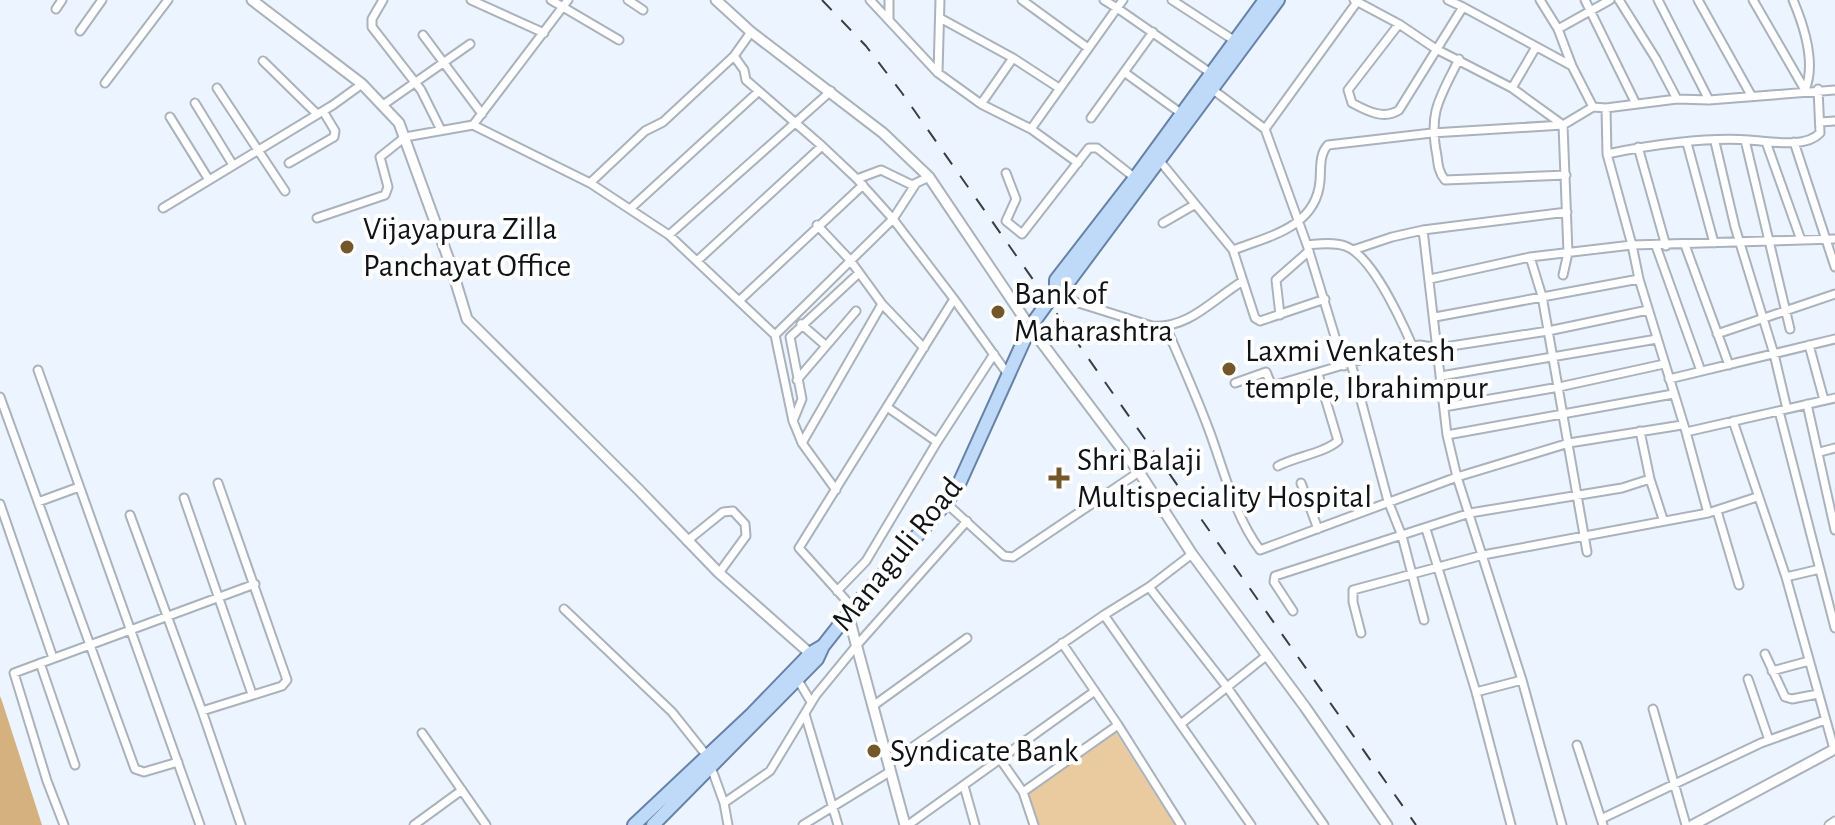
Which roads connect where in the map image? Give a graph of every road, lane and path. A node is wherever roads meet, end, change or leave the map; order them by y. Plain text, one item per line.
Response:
1 (62, 0) edge
2 (102, 0) edge
3 (168, 0) edge
4 (252, 0) edge
5 (383, 0) edge
6 (471, 0) edge
7 (551, 0) edge
8 (628, 0) edge
9 (716, 0) edge
10 (870, 0) edge
11 (889, 0) edge
12 (940, 0) edge
13 (1022, 0) edge
14 (1104, 0) edge
15 (1123, 0) edge
16 (1265, 0) edge
17 (1278, 0) edge
18 (1448, 0) edge
19 (1540, 0) edge
20 (1585, 0) edge
21 (1610, 0) edge
22 (1619, 0) edge
23 (1658, 0) edge
24 (1698, 0) edge
25 (1753, 0) edge
26 (1793, 0) edge
27 (1356, 1) edge
28 (1178, 2) edge
29 (565, 3) edge
30 (1463, 7) junction
31 (1117, 8) junction
32 (56, 9) dead end
33 (643, 10) dead end
34 (1591, 11) junction
35 (940, 18) junction
36 (889, 19) junction
37 (1399, 24) junction
38 (1558, 29) junction
39 (80, 31) dead end
40 (751, 32) junction
41 (1153, 32) junction
42 (544, 33) junction
43 (423, 35) dead end
44 (619, 40) dead end
45 (1235, 41) junction
46 (470, 44) dead end
47 (1536, 47) junction
48 (1088, 48) junction
49 (1436, 49) junction
50 (734, 56) junction
51 (1013, 58) junction
52 (1459, 59) junction
53 (263, 61) dead end
54 (444, 62) junction
55 (1572, 66) junction
56 (1124, 72) junction
57 (938, 73) junction
58 (1212, 74) junction
59 (416, 82) junction
60 (105, 83) dead end
61 (362, 84) junction
62 (217, 88) dead end
63 (1059, 88) junction
64 (1512, 88) junction
65 (1212, 89) junction
66 (1818, 89) junction
67 (1805, 90) junction
68 (1835, 90) edge
69 (831, 91) junction
70 (758, 92) junction
71 (1751, 95) junction
72 (1677, 99) junction
73 (1709, 100) junction
74 (195, 103) dead end
75 (981, 104) junction
76 (1636, 104) junction
77 (383, 105) junction
78 (1593, 107) junction
79 (1606, 108) junction
80 (320, 112) junction
81 (482, 114) junction
82 (1182, 114) junction
83 (170, 117) dead end
84 (1091, 118) dead end
85 (1835, 121) edge
86 (1820, 122) junction
87 (794, 123) junction
88 (473, 125) junction
89 (1563, 125) junction
90 (1031, 129) junction
91 (1265, 129) junction
92 (441, 130) junction
93 (1432, 133) junction
94 (405, 137) junction
95 (1745, 140) junction
96 (1715, 142) junction
97 (1766, 142) junction
98 (1794, 142) junction
99 (1687, 143) junction
100 (822, 146) junction
101 (1638, 147) junction
102 (257, 151) junction
103 (1607, 154) junction
104 (1159, 160) junction
105 (289, 163) dead end
106 (1078, 163) junction
107 (233, 165) junction
108 (1006, 173) dead end
109 (1566, 175) junction
110 (929, 177) junction
111 (1135, 178) junction
112 (209, 180) junction
113 (860, 182) junction
114 (590, 183) junction
115 (915, 185) junction
116 (285, 191) dead end
117 (1194, 205) junction
118 (163, 208) dead end
119 (631, 208) junction
120 (1567, 212) junction
121 (317, 218) dead end
122 (893, 219) junction
123 (1163, 223) dead end
124 (1300, 223) junction
125 (817, 225) junction
126 (1423, 230) junction
127 (669, 235) junction
128 (1831, 239) edge
129 (1801, 240) junction
130 (1740, 242) junction
131 (1768, 242) junction
132 (1714, 243) junction
133 (1632, 245) junction
134 (1685, 245) junction
135 (1656, 246) junction
136 (1666, 246) junction
137 (1308, 248) junction
138 (1233, 250) junction
139 (1353, 250) junction
140 (1568, 253) junction
141 (1530, 257) junction
142 (697, 261) junction
143 (852, 263) junction
144 (1835, 267) edge
145 (859, 273) junction
146 (1563, 275) dead end
147 (1430, 279) junction
148 (1639, 279) junction
149 (1243, 281) junction
150 (1054, 293) junction
151 (1835, 294) edge
152 (1542, 296) junction
153 (954, 299) junction
154 (1325, 299) junction
155 (740, 300) junction
156 (882, 304) junction
157 (1785, 309) junction
158 (1648, 310) junction
159 (856, 311) dead end
160 (1280, 315) junction
161 (1435, 317) junction
162 (1763, 317) junction
163 (801, 324) junction
164 (1030, 327) junction
165 (1166, 327) junction
166 (1790, 329) dead end
167 (1548, 331) junction
168 (1717, 334) junction
169 (775, 335) junction
170 (1657, 339) junction
171 (1835, 339) edge
172 (825, 345) junction
173 (1412, 345) junction
174 (1809, 345) junction
175 (924, 348) junction
176 (1438, 348) junction
177 (994, 354) junction
178 (1774, 354) junction
179 (1553, 358) junction
180 (1664, 364) junction
181 (1348, 365) junction
182 (1729, 365) junction
183 (38, 370) dead end
184 (1701, 371) junction
185 (1007, 373) junction
186 (1318, 374) junction
187 (1441, 376) junction
188 (1669, 379) junction
189 (797, 380) junction
190 (1235, 383) dead end
191 (1559, 387) junction
192 (1673, 394) junction
193 (0, 397) edge
194 (1835, 398) edge
195 (1824, 400) junction
196 (1807, 404) junction
197 (887, 407) junction
198 (1444, 407) junction
199 (1783, 410) junction
200 (1564, 415) junction
201 (793, 421) junction
202 (1733, 421) junction
203 (5, 423) edge
204 (1684, 428) junction
205 (1640, 431) junction
206 (1447, 435) junction
207 (937, 442) junction
208 (802, 443) junction
209 (1569, 443) junction
210 (1835, 448) edge
211 (1820, 452) junction
212 (1278, 466) dead end
213 (1139, 472) junction
214 (1457, 477) junction
215 (1650, 479) junction
216 (218, 483) dead end
217 (1301, 483) dead end
218 (79, 487) junction
219 (836, 490) junction
220 (1578, 494) junction
221 (1757, 497) junction
222 (184, 498) dead end
223 (1388, 501) junction
224 (38, 502) junction
225 (946, 503) junction
226 (0, 504) edge
227 (1832, 504) edge
228 (1717, 511) junction
229 (1470, 513) junction
230 (1708, 513) junction
231 (130, 515) dead end
232 (1663, 519) junction
233 (967, 521) junction
234 (1318, 529) junction
235 (1426, 529) junction
236 (1835, 530) edge
237 (1402, 536) junction
238 (1585, 537) junction
239 (687, 541) junction
240 (1587, 552) dead end
241 (1192, 554) junction
242 (1483, 555) junction
243 (1439, 567) junction
244 (1820, 569) junction
245 (719, 573) junction
246 (1410, 573) junction
247 (1786, 577) junction
248 (255, 584) junction
249 (1739, 585) dead end
250 (1149, 587) junction
251 (837, 591) junction
252 (1831, 597) edge
253 (219, 598) junction
254 (564, 609) dead end
255 (850, 611) junction
256 (1293, 611) dead end
257 (1104, 615) junction
258 (167, 617) junction
259 (1424, 620) dead end
260 (1835, 628) edge
261 (129, 629) junction
262 (1361, 633) dead end
263 (967, 638) dead end
264 (1062, 643) junction
265 (91, 644) junction
266 (857, 645) junction
267 (1765, 654) dead end
268 (814, 656) junction
269 (1266, 656) junction
270 (53, 658) junction
271 (1809, 661) junction
272 (40, 663) junction
273 (1772, 671) junction
274 (1748, 679) dead end
275 (798, 680) junction
276 (1522, 680) junction
277 (1227, 687) junction
278 (1095, 691) junction
279 (1476, 692) junction
280 (252, 694) junction
281 (1818, 694) junction
282 (811, 702) junction
283 (873, 706) junction
284 (1653, 709) dead end
285 (202, 711) junction
286 (805, 714) junction
287 (1825, 720) junction
288 (1182, 723) junction
289 (1118, 725) junction
290 (422, 733) dead end
291 (1769, 740) junction
292 (1577, 745) dead end
293 (1835, 749) edge
294 (1000, 759) junction
295 (710, 760) junction
296 (178, 762) junction
297 (75, 765) dead end
298 (890, 767) junction
299 (964, 786) junction
300 (1674, 786) junction
301 (462, 790) junction
302 (1023, 792) junction
303 (724, 803) junction
304 (834, 807) junction
305 (1835, 821) edge
306 (1602, 822) edge
307 (482, 824) edge
308 (64, 825) edge
309 (200, 825) edge
310 (241, 825) edge
311 (414, 825) edge
312 (634, 825) edge
313 (653, 825) edge
314 (728, 825) edge
315 (803, 825) edge
316 (838, 825) edge
317 (906, 825) edge
318 (975, 825) edge
319 (1034, 825) edge
320 (1181, 825) edge
321 (1251, 825) edge
322 (1324, 825) edge
323 (1387, 825) edge
324 (1511, 825) edge
325 (1562, 825) edge
326 (1686, 825) edge
327 (1693, 825) edge
328 (1829, 825) edge

1 - 32 street
2 - 39 street
3 - 60 street
4 - 61 street
5 - 59 street
6 - 42 street
7 - 29 street
8 - 33 street
9 - 40 street
10 - 36 street
11 - 36 street
12 - 35 street
13 - 48 street
14 - 31 street
15 - 31 street
16 - 45 main road, Managuli Road
17 - 65 main road, Managuli Road
18 - 30 street
19 - 38 street
20 - 34 street
21 - 34 street
22 - 72 street
23 - 73 street
24 - 71 street
25 - 67 street
26 - 67 street
27 - 37 street
27 - 91 street
28 - 45 street
29 - 42 street
29 - 44 street
30 - 47 street
30 - 49 street
31 - 41 street
31 - 48 street
34 - 38 street
34 - 76 street
35 - 51 street
35 - 57 street
36 - 57 street
37 - 49 street
37 - 49 street
38 - 55 street
40 - 50 street
40 - 69 street
41 - 56 street
41 - 58 street
42 - 81 street
43 - 54 street
45 - 58 main road, Managuli Road
46 - 54 street
47 - 55 street
47 - 64 street
48 - 63 street
49 - 52 street
50 - 70 street
50 - 114 street
51 - 63 street
51 - 75 street
52 - 64 street
52 - 93 street
53 - 80 street
54 - 59 street
54 - 81 street
55 - 78 street
56 - 82 street
56 - 84 street
57 - 75 street
58 - 82 main road, Managuli Road
59 - 77 street
59 - 92 street
61 - 77 street
61 - 80 street
62 - 102 street
63 - 90 street
64 - 89 street
65 - 91 street
65 - 104 main road, Managuli Road
66 - 67 street
66 - 68 street
66 - 86 street
67 - 71 street
69 - 87 street
69 - 110 street
70 - 87 street
70 - 119 street
71 - 73 street
72 - 73 street
72 - 76 street
74 - 107 street
75 - 90 street
76 - 79 street
77 - 94 street
78 - 79 street
78 - 89 street
79 - 103 street
80 - 102 street
80 - 105 street
81 - 88 street
82 - 111 main road, Managuli Road
83 - 112 street
85 - 86 street
86 - 98 street
87 - 100 street
87 - 127 street
88 - 92 street
88 - 114 street
89 - 93 street
89 - 109 street
90 - 106 street
91 - 124 street
92 - 94 street
93 - 109 street
93 - 124 street
94 - 121 street
94 - 239 street
95 - 96 street
95 - 97 street
95 - 131 street
96 - 99 street
96 - 130 street
97 - 98 street
97 - 129 street
98 - 128 street
99 - 101 street
99 - 132 street
100 - 113 street
100 - 142 street
101 - 103 street
101 - 136 street
102 - 107 street
102 - 116 street
103 - 133 street
104 - 117 street
104 - 150 main road, Managuli Road
106 - 108 street
106 - 111 street
107 - 112 street
109 - 120 street
110 - 115 street
110 - 164 street
111 - 150 main road, Managuli Road
112 - 118 street
113 - 115 street
113 - 122 street
113 - 125 street
114 - 119 street
115 - 122 street
117 - 123 street
117 - 138 street
119 - 127 street
120 - 126 street
120 - 140 street
122 - 143 street
122 - 153 street
124 - 137 street
124 - 138 street
125 - 143 street
125 - 155 street
126 - 139 street
126 - 147 street
127 - 142 street
128 - 129 street
128 - 144 street
129 - 131 street
130 - 131 street
130 - 132 street
130 - 162 street
131 - 157 street
132 - 134 street
133 - 135 street
133 - 140 street
133 - 148 street
134 - 136 street
134 - 168 street
135 - 136 street
135 - 184 street
137 - 139 street
137 - 154 street
137 - 160 street
138 - 149 street
139 - 173 street
140 - 141 street
140 - 146 street
141 - 147 street
141 - 152 street
142 - 155 street
143 - 145 street
143 - 169 street
145 - 156 street
145 - 163 street
147 - 161 street
148 - 152 street
148 - 158 street
149 - 160 street
149 - 165 street
150 - 164 main road, Managuli Road
150 - 165 street
151 - 157 street
152 - 161 street
152 - 167 street
153 - 175 street
153 - 177 street
154 - 160 street
154 - 181 street
155 - 169 street
156 - 175 street
156 - 208 street
157 - 162 street
157 - 166 street
158 - 167 street
158 - 170 street
159 - 172 street
161 - 176 street
162 - 168 street
162 - 178 street
163 - 172 street
163 - 189 street
164 - 185 main road, Managuli Road
164 - 213 street
165 - 234 street
167 - 176 street
167 - 179 street
168 - 182 street
169 - 201 street
170 - 179 street
170 - 180 street
171 - 174 street
172 - 189 street
173 - 176 street
173 - 181 street
174 - 178 street
174 - 195 street
175 - 197 street
176 - 187 street
177 - 185 street
177 - 207 street
178 - 182 street
178 - 199 street
179 - 187 street
179 - 191 street
180 - 188 street
180 - 191 street
181 - 186 street
181 - 223 street
182 - 184 street
183 - 218 street
184 - 188 street
185 - 225 main road, Managuli Road
186 - 190 street
186 - 212 street
187 - 198 street
188 - 192 street
189 - 201 street
191 - 198 street
191 - 200 street
192 - 200 street
192 - 204 street
193 - 203 street
194 - 195 street
195 - 196 street
196 - 199 street
196 - 211 street
197 - 207 street
197 - 219 street
198 - 206 street
199 - 202 street
199 - 244 street
200 - 206 street
200 - 209 street
201 - 208 street
202 - 204 street
202 - 221 street
203 - 224 street
204 - 205 street
204 - 230 street
205 - 209 street
205 - 215 street
206 - 214 street
207 - 251 street
208 - 219 street
209 - 214 street
209 - 220 street
210 - 211 street
211 - 227 street
213 - 233 street
213 - 241 street
214 - 223 street
214 - 229 street
215 - 220 street
215 - 232 street
216 - 248 street
217 - 234 street
218 - 224 street
218 - 261 street
219 - 251 street
220 - 229 street
220 - 238 street
221 - 228 street
221 - 247 street
222 - 253 street
223 - 234 street
223 - 237 street
224 - 265 street
225 - 233 street
225 - 255 main road, Managuli Road
226 - 270 street
227 - 236 street
228 - 230 street
228 - 249 street
229 - 235 street
229 - 242 street
230 - 232 street
231 - 258 street
232 - 238 street
233 - 266 street
235 - 237 street
235 - 243 street
237 - 246 street
237 - 256 street
238 - 240 street
238 - 242 street
239 - 245 street
239 - 245 street
241 - 250 street
241 - 269 street
242 - 243 street
242 - 276 street
243 - 246 street
243 - 279 street
244 - 247 street
244 - 252 street
245 - 268 street
246 - 259 street
246 - 262 street
247 - 271 street
248 - 253 street
248 - 280 street
250 - 257 street
250 - 277 street
251 - 255 street
252 - 260 street
253 - 258 street
253 - 280 street
254 - 295 street
255 - 266 street
255 - 268 main road, Managuli Road
257 - 264 street
257 - 288 street
258 - 261 street
258 - 285 street
261 - 265 street
261 - 296 street
263 - 283 street
264 - 278 street
264 - 298 street
265 - 270 street
265 - 296 street
266 - 282 street
266 - 283 street
267 - 273 street
268 - 275 main road, Managuli Road
268 - 295 main road, Managuli Road
269 - 277 street
269 - 323 street
270 - 272 street
271 - 273 street
271 - 281 street
272 - 297 street
272 - 308 street
273 - 281 street
274 - 291 street
275 - 282 street
275 - 295 main road, Managuli Road
276 - 279 street
276 - 325 street
277 - 288 street
277 - 322 street
278 - 289 street
278 - 294 street
279 - 324 street
280 - 285 street
281 - 287 street
282 - 286 street
283 - 298 street
284 - 300 street
285 - 310 street
286 - 303 street
286 - 304 street
287 - 291 street
287 - 293 street
288 - 321 street
289 - 302 street
289 - 320 street
290 - 301 street
291 - 300 street
292 - 306 street
293 - 327 street
294 - 299 street
294 - 302 street
295 - 303 street
295 - 312 main road, Managuli Road
295 - 313 main road, Managuli Road
296 - 309 street
298 - 304 street
298 - 317 street
299 - 317 street
299 - 318 street
300 - 306 street
300 - 326 street
301 - 307 street
301 - 311 street
302 - 319 street
303 - 314 street
304 - 315 street
304 - 316 street
305 - 328 street

